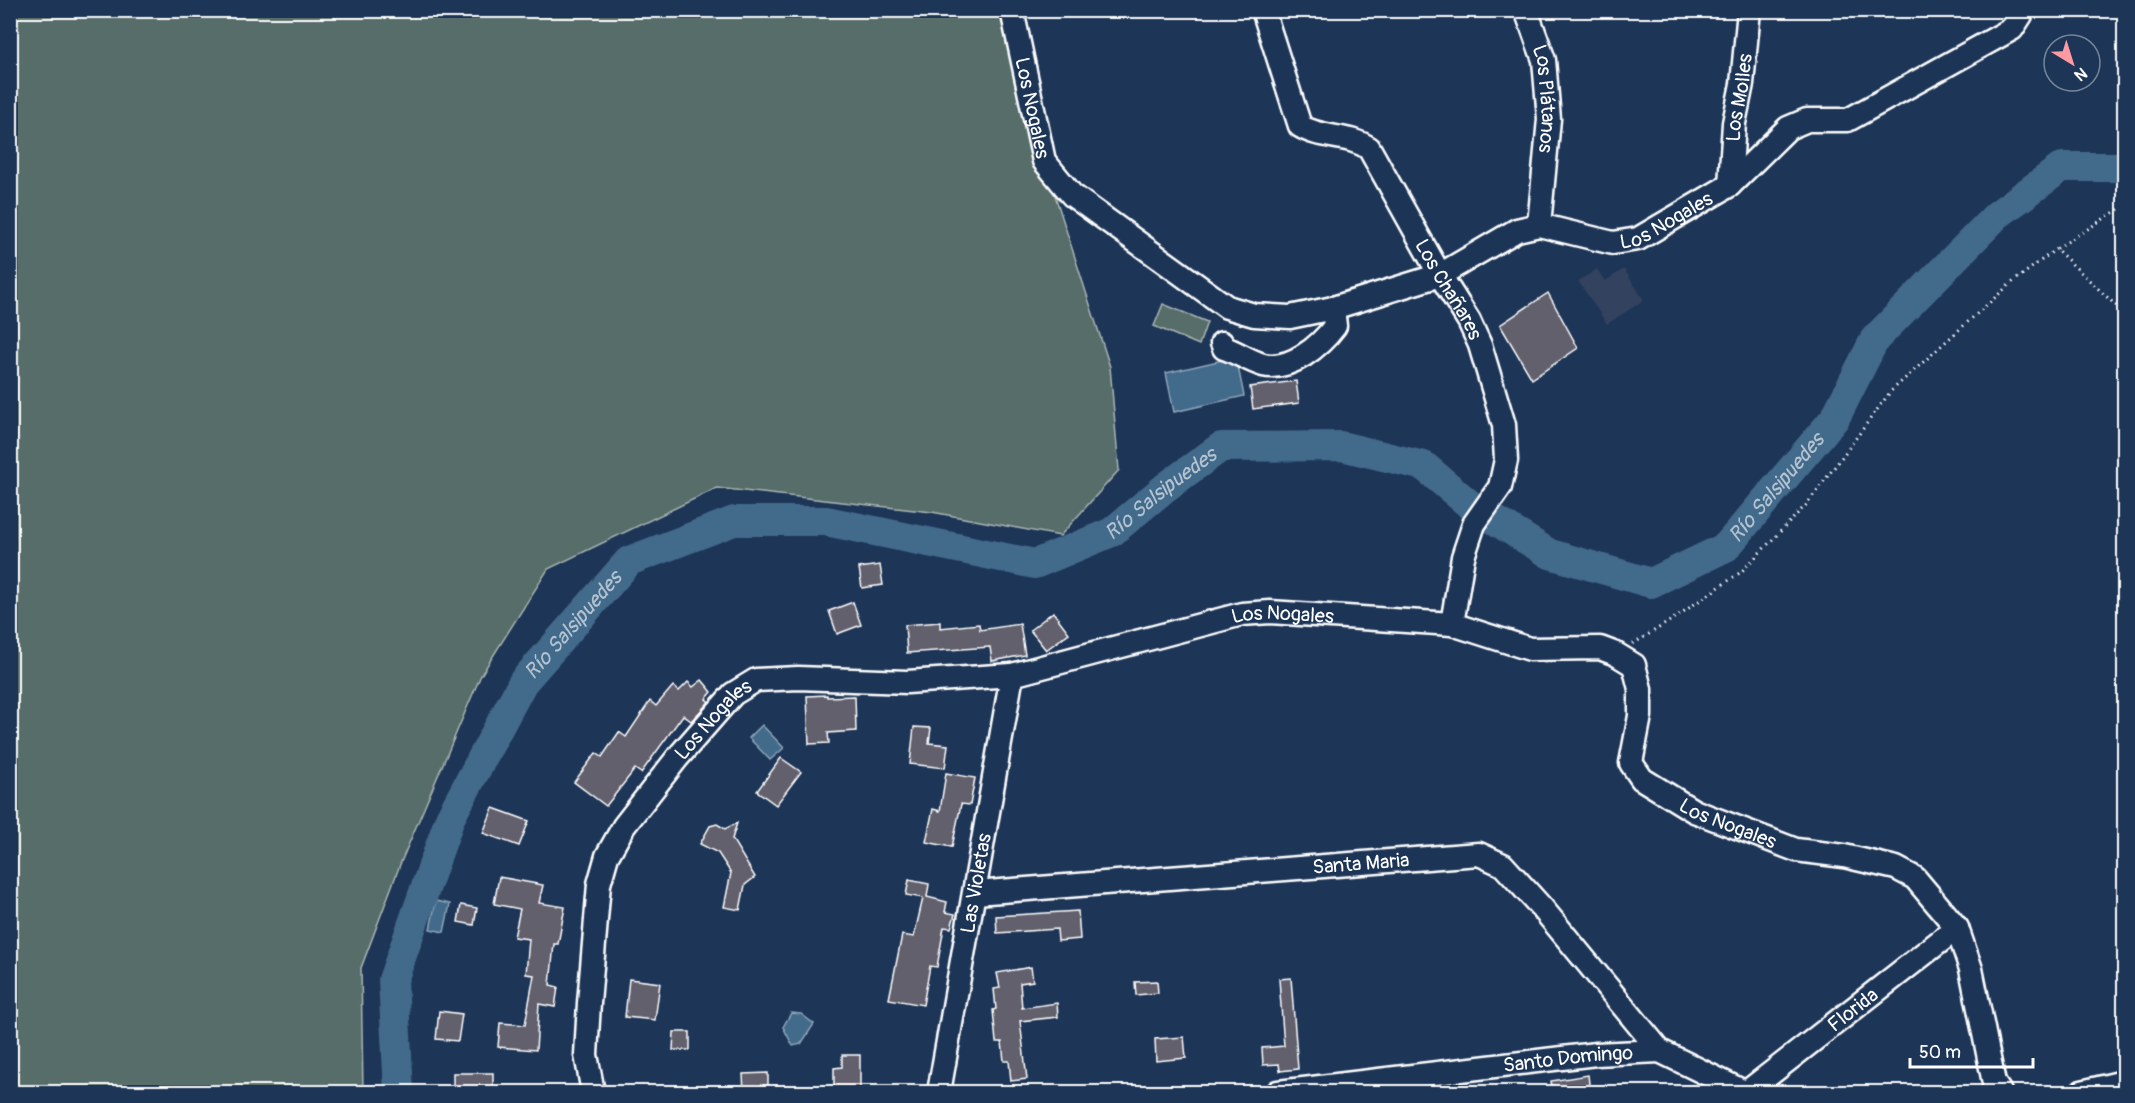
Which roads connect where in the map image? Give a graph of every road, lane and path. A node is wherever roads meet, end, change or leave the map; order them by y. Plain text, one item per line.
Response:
1 (1012, 10) edge
2 (1263, 10) edge
3 (1526, 10) edge
4 (1749, 10) edge
5 (2022, 10) edge
6 (1730, 185) junction
7 (2124, 206) edge
8 (1539, 225) junction
9 (2056, 249) junction
10 (1440, 275) junction
11 (1333, 308) junction
12 (2124, 313) edge
13 (1222, 343) dead end
14 (1452, 624) junction
15 (1616, 654) junction
16 (1012, 675) junction
17 (975, 893) junction
18 (1957, 928) junction
19 (1660, 1051) junction
20 (2124, 1082) edge
21 (592, 1092) edge
22 (939, 1092) edge
23 (1278, 1092) edge
24 (1745, 1092) edge
25 (2000, 1092) edge
26 (2082, 1092) edge

1 - 11 street, Los Nogales
2 - 10 street, Los Chañares
3 - 8 street, Los Plátanos
4 - 6 street, Los Molles
5 - 6 street, Los Nogales
6 - 8 street, Los Nogales
7 - 9 path
8 - 10 street, Los Nogales
9 - 12 path
9 - 15 path
10 - 11 street, Los Nogales
10 - 14 street, Los Chañares
11 - 13 street
14 - 15 street, Los Nogales
14 - 16 street, Los Nogales
15 - 18 street, Los Nogales
16 - 17 street, Las Violetas
16 - 21 street, Los Nogales
17 - 19 street, Santa Maria
17 - 22 street, Las Violetas
18 - 24 street, Florida
18 - 25 street, Los Nogales
19 - 23 street, Santo Domingo
19 - 24 street, Santo Domingo
20 - 26 street

